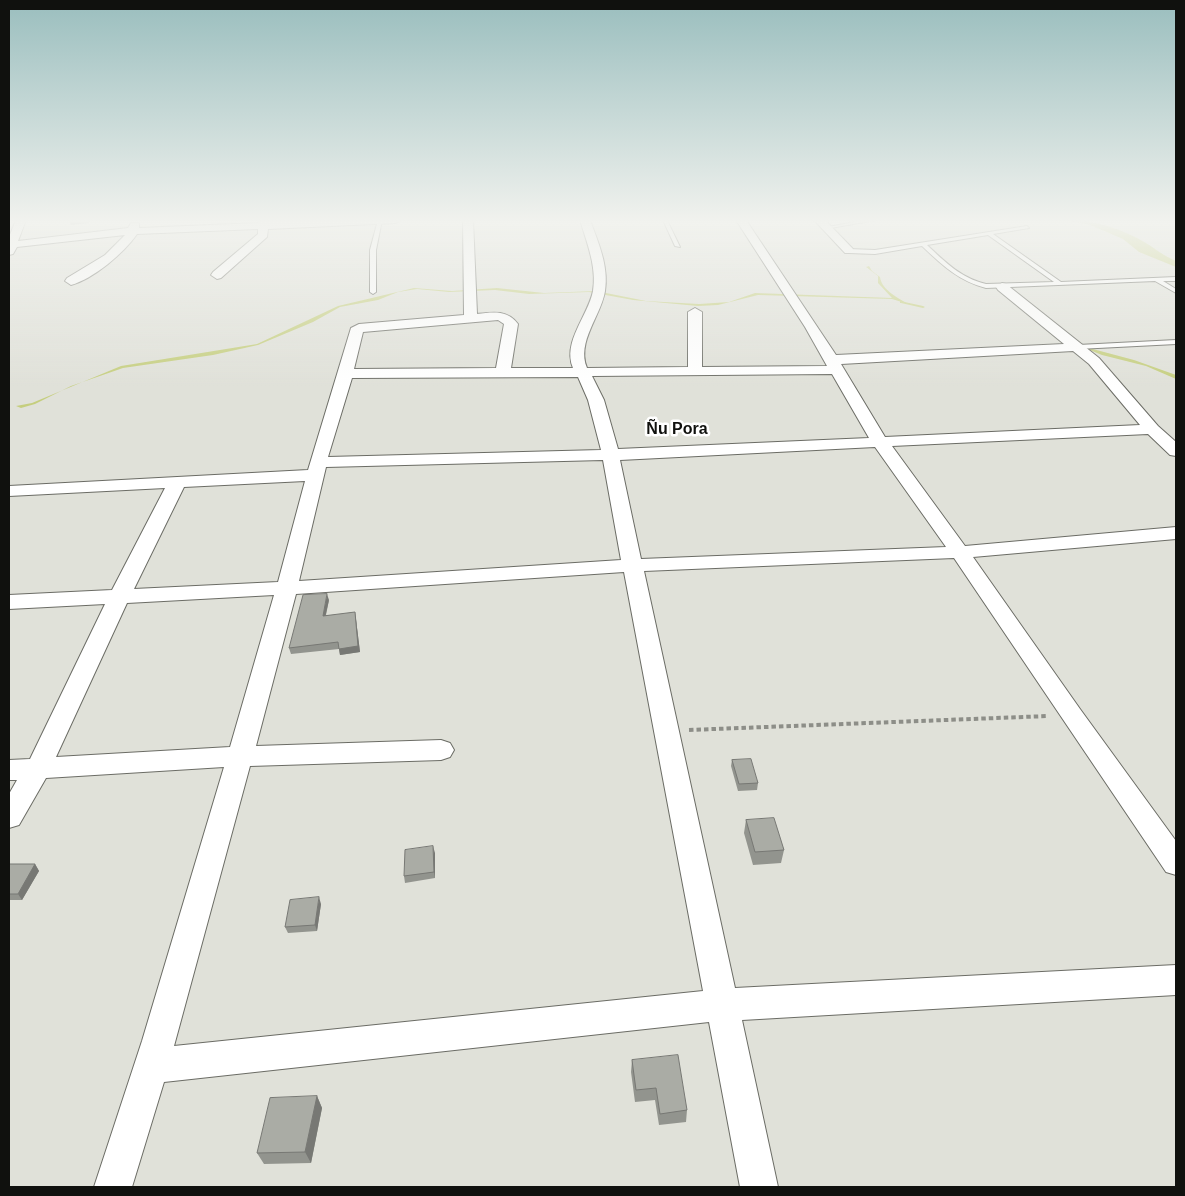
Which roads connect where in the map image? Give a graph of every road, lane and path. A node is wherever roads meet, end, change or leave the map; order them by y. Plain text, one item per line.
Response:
1 (79, 276) edge
2 (373, 276) edge
3 (470, 276) edge
4 (598, 276) edge
5 (776, 276) edge
6 (959, 276) edge
7 (1049, 276) edge
8 (1176, 279) edge
9 (1156, 280) junction
10 (71, 281) dead end
11 (1058, 282) junction
12 (1002, 287) junction
13 (1176, 291) edge
14 (373, 292) dead end
15 (695, 312) dead end
16 (471, 318) junction
17 (1176, 342) edge
18 (1078, 347) junction
19 (834, 365) junction
20 (695, 371) junction
21 (503, 372) junction
22 (582, 372) junction
23 (346, 374) junction
24 (1152, 429) junction
25 (879, 441) junction
26 (1176, 451) edge
27 (609, 454) junction
28 (316, 468) junction
29 (178, 481) junction
30 (9, 491) edge
31 (1176, 534) edge
32 (960, 552) junction
33 (632, 565) junction
34 (287, 588) junction
35 (120, 595) junction
36 (9, 602) edge
37 (1071, 715) junction
38 (665, 731) junction
39 (441, 750) dead end
40 (239, 756) junction
41 (38, 768) junction
42 (9, 770) edge
43 (9, 817) edge
44 (1176, 863) edge
45 (1176, 980) edge
46 (721, 1005) junction
47 (153, 1066) junction
48 (113, 1187) edge
49 (758, 1187) edge

1 - 10 street
2 - 14 lane
3 - 16 street
4 - 22 street
5 - 19 street
6 - 12 lane
7 - 11 lane
8 - 9 lane
9 - 11 lane
9 - 13 lane
11 - 12 lane
12 - 18 street
15 - 20 street
16 - 21 street
16 - 23 street
17 - 18 lane
18 - 19 street
18 - 24 street
19 - 20 street
19 - 25 street
20 - 22 street
21 - 22 street
21 - 23 street
22 - 27 street
23 - 28 street
24 - 25 street
24 - 26 street
25 - 27 street
25 - 32 street
27 - 28 street
27 - 33 street
28 - 29 street
28 - 34 street
29 - 30 street
29 - 35 street
31 - 32 street
32 - 33 street
32 - 37 street
33 - 34 street
33 - 38 street
34 - 35 street
34 - 40 street
35 - 36 street
35 - 41 street
37 - 38 path
37 - 44 street
38 - 46 street
39 - 40 street
40 - 41 street
40 - 47 street
41 - 42 street
41 - 43 street
45 - 46 street
46 - 47 street
46 - 49 street
47 - 48 street

